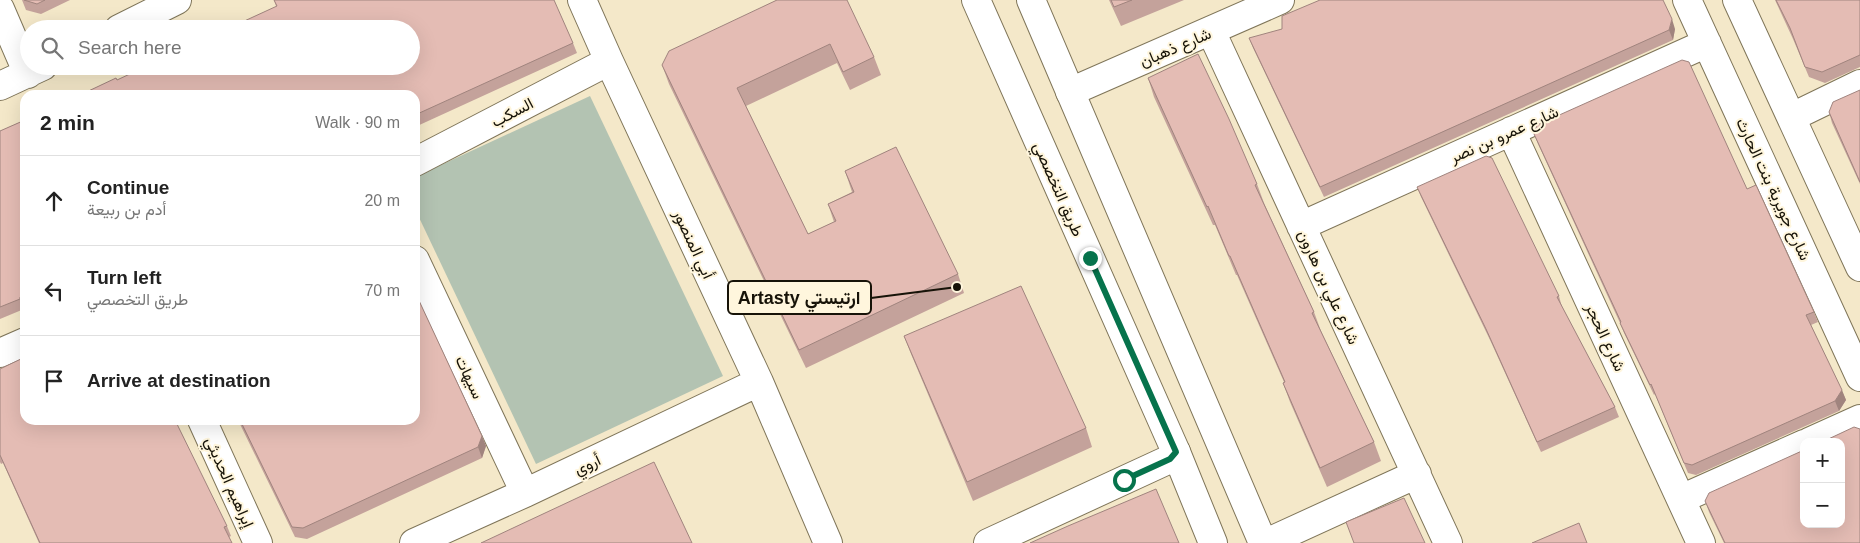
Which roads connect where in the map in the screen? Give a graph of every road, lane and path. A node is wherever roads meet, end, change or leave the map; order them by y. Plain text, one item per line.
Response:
1 (177, 0) edge
2 (582, 0) edge
3 (1031, 0) edge
4 (1280, 0) edge
5 (1687, 0) edge
6 (1737, 0) edge
7 (977, 5) edge
8 (0, 9) edge
9 (137, 20) edge
10 (1211, 31) junction
11 (1707, 43) junction
12 (20, 44) edge
13 (608, 61) junction
14 (24, 75) edge
15 (1860, 84) edge
16 (0, 86) edge
17 (1070, 92) junction
18 (1792, 117) junction
19 (1511, 131) junction
20 (420, 159) edge
21 (1301, 226) junction
22 (1860, 267) edge
23 (420, 271) edge
24 (20, 344) edge
25 (0, 353) edge
26 (1860, 377) edge
27 (759, 382) junction
28 (1860, 419) edge
29 (204, 425) edge
30 (1818, 438) edge
31 (1800, 446) edge
32 (1176, 452) junction
33 (1417, 474) junction
34 (525, 493) junction
35 (1682, 499) junction
36 (258, 543) edge
37 (414, 543) edge
38 (828, 543) edge
39 (988, 543) edge
40 (1213, 543) edge
41 (1265, 543) edge
42 (1448, 543) edge
43 (1701, 543) edge

1 - 9 street
2 - 13 street, أبي المنصور
3 - 17 street
4 - 10 street, شارع ذهبان
5 - 11 street, شارع جويرية بنت الحارث
6 - 18 street
7 - 32 street, طريق التخصصي
8 - 12 street
10 - 17 street, شارع ذهبان
10 - 21 street, شارع علي بن هارون
11 - 19 street, شارع عمرو بن نصر
11 - 26 street, شارع جويرية بنت الحارث
13 - 20 street, السكب
13 - 27 street, أبي المنصور
14 - 16 street
15 - 18 street
17 - 41 street
18 - 22 street
19 - 21 street, شارع عمرو بن نصر
19 - 35 street, شارع الحجر
21 - 33 street, شارع علي بن هارون
23 - 34 street, سيهات
24 - 25 street
27 - 34 street, أروي
27 - 38 street, أبي المنصور
28 - 30 street
29 - 36 street, إبراهيم الحديثي
31 - 35 street
32 - 39 street
32 - 40 street, طريق التخصصي
33 - 41 street
33 - 42 street, شارع علي بن هارون
34 - 37 street, أروي
35 - 43 street, شارع الحجر

